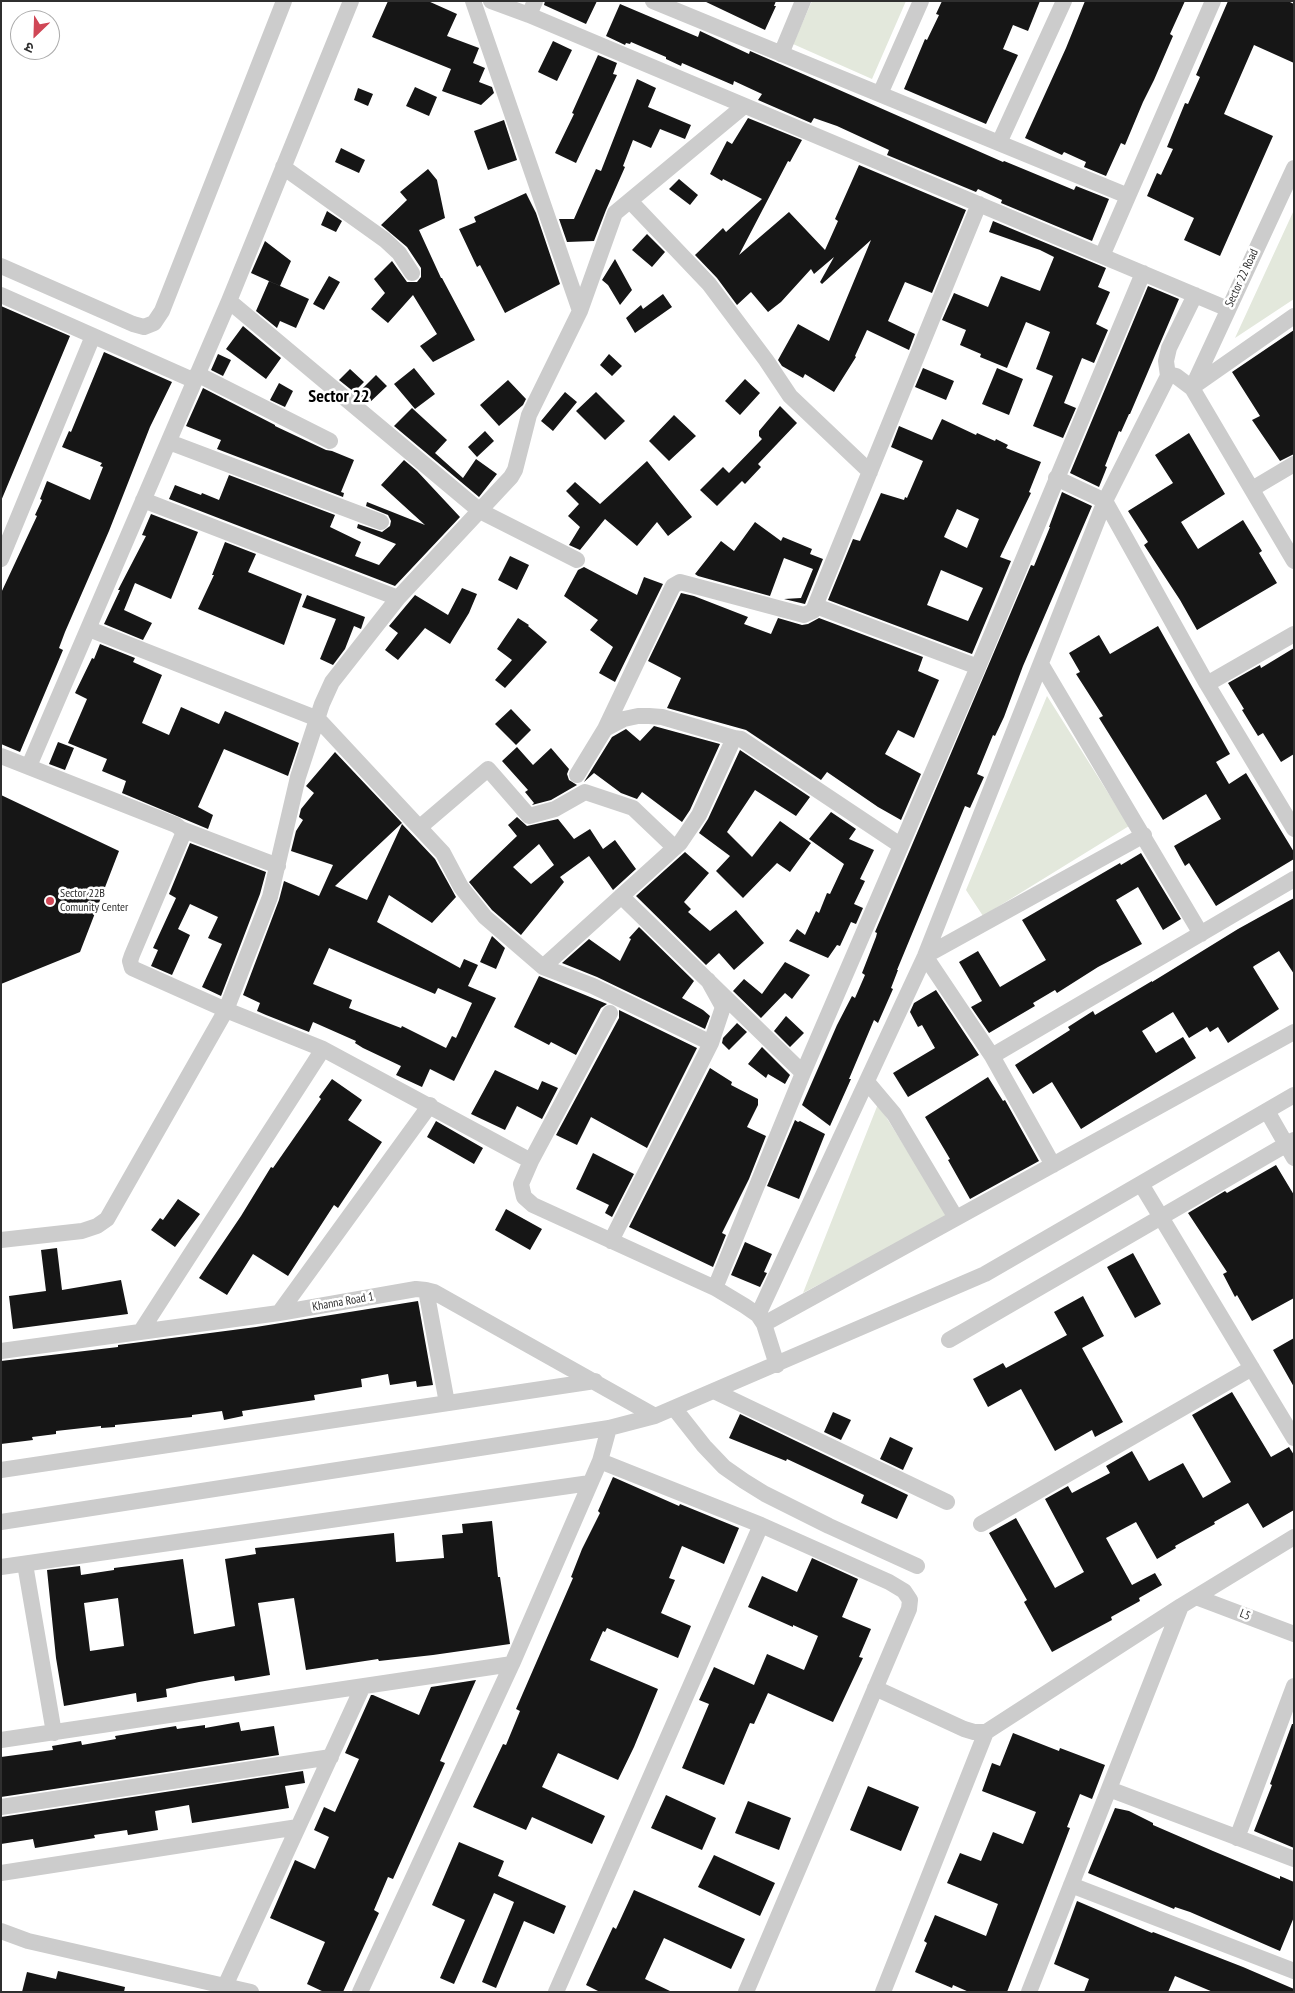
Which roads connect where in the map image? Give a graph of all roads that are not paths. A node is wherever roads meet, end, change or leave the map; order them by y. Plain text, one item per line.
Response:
1 (284, 1) edge
2 (351, 1) edge
3 (473, 1) edge
4 (491, 1) edge
5 (652, 1) edge
6 (804, 1) edge
7 (921, 1) edge
8 (1064, 1) edge
9 (1213, 1) edge
10 (532, 8) edge
11 (781, 54) junction
12 (880, 94) junction
13 (744, 106) junction
14 (999, 143) junction
15 (283, 167) junction
16 (1294, 168) edge
17 (1128, 196) junction
18 (630, 200) junction
19 (979, 204) junction
20 (1102, 256) junction
21 (1, 266) edge
22 (412, 272) dead end
23 (1143, 273) junction
24 (1, 294) edge
25 (1195, 295) junction
26 (228, 301) junction
27 (1228, 309) junction
28 (580, 311) junction
29 (1294, 316) edge
30 (94, 336) junction
31 (1168, 376) junction
32 (196, 377) junction
33 (1192, 388) junction
34 (330, 441) dead end
35 (169, 442) junction
36 (1294, 464) edge
37 (870, 472) junction
38 (1056, 478) junction
39 (1252, 489) junction
40 (143, 500) junction
41 (1105, 501) junction
42 (480, 511) junction
43 (381, 522) dead end
44 (1, 559) edge
45 (577, 560) dead end
46 (1294, 561) edge
47 (398, 598) junction
48 (816, 606) junction
49 (89, 629) junction
50 (1294, 634) edge
51 (1041, 664) junction
52 (978, 667) junction
53 (1207, 684) junction
54 (318, 719) junction
55 (605, 729) junction
56 (734, 738) junction
57 (1, 756) edge
58 (29, 766) junction
59 (577, 775) dead end
60 (420, 827) junction
61 (181, 829) junction
62 (1294, 829) edge
63 (1144, 835) junction
64 (900, 845) junction
65 (675, 848) junction
66 (278, 866) junction
67 (1294, 879) edge
68 (621, 896) junction
69 (1201, 934) junction
70 (925, 956) junction
71 (543, 967) junction
72 (708, 980) junction
73 (226, 1010) junction
74 (610, 1012) dead end
75 (1294, 1032) edge
76 (711, 1043) junction
77 (323, 1049) junction
78 (992, 1056) junction
79 (804, 1073) junction
80 (867, 1082) junction
81 (1294, 1095) edge
82 (430, 1105) junction
83 (1266, 1111) junction
84 (1291, 1147) edge
85 (531, 1161) junction
86 (1053, 1165) junction
87 (1141, 1184) junction
88 (1162, 1217) junction
89 (956, 1218) junction
90 (1, 1240) edge
91 (610, 1241) junction
92 (715, 1288) junction
93 (426, 1290) junction
94 (280, 1313) junction
95 (761, 1320) junction
96 (141, 1331) junction
97 (949, 1340) dead end
98 (1, 1351) edge
99 (777, 1365) junction
100 (1252, 1368) junction
101 (595, 1381) junction
102 (714, 1391) junction
103 (447, 1403) junction
104 (674, 1408) junction
105 (655, 1416) junction
106 (608, 1428) junction
107 (1294, 1438) edge
108 (600, 1461) junction
109 (1, 1470) edge
110 (590, 1483) junction
111 (946, 1502) dead end
112 (1, 1522) edge
113 (981, 1524) dead end
114 (761, 1525) junction
115 (1294, 1537) edge
116 (25, 1564) junction
117 (917, 1566) dead end
118 (1, 1567) edge
119 (1196, 1597) junction
120 (1181, 1606) junction
121 (1294, 1634) edge
122 (512, 1664) junction
123 (364, 1686) junction
124 (1294, 1686) edge
125 (875, 1688) junction
126 (54, 1732) junction
127 (986, 1732) junction
128 (1, 1740) edge
129 (330, 1757) junction
130 (1109, 1789) junction
131 (1, 1807) edge
132 (298, 1827) junction
133 (1237, 1838) junction
134 (1294, 1859) edge
135 (1, 1873) edge
136 (1071, 1885) junction
137 (1, 1931) edge
138 (1293, 1970) edge
139 (225, 1986) junction
140 (1031, 1991) edge
141 (251, 1992) edge
142 (360, 1992) edge
143 (556, 1992) edge
144 (746, 1992) edge
145 (883, 1992) edge

1 - 21 street
2 - 15 street
3 - 28 street
4 - 10 street
5 - 11 street
6 - 11 street
7 - 12 street
8 - 14 street
9 - 17 street
10 - 13 street
11 - 12 street
12 - 14 street
13 - 18 street
13 - 19 street
14 - 17 street
15 - 22 street
15 - 26 street
16 - 27 street, Sector 22 Road
17 - 20 street
18 - 28 street
18 - 37 street
19 - 20 street
19 - 37 street
20 - 23 street
23 - 25 street
23 - 38 street
24 - 30 street
25 - 27 street
25 - 31 street
26 - 32 street
26 - 42 street
27 - 33 street, Sector 22 Road
28 - 42 street
29 - 33 street
30 - 32 street
30 - 44 street
31 - 33 street
31 - 41 street
32 - 34 street
32 - 35 street
33 - 39 street
35 - 40 street
35 - 43 street
36 - 39 street
37 - 48 street
38 - 41 street
38 - 52 street
39 - 46 street
40 - 47 street
40 - 49 street
41 - 51 street
41 - 53 street
42 - 45 street
42 - 47 street
47 - 54 street
48 - 52 street
48 - 55 street
49 - 54 street
49 - 58 street
50 - 53 street
51 - 63 street
51 - 70 street
52 - 64 street
53 - 62 street
54 - 60 street
54 - 66 street
55 - 56 street
55 - 59 street
56 - 64 street
56 - 65 street
57 - 58 street
58 - 61 street
60 - 65 street
60 - 71 street
61 - 66 street
61 - 73 street
63 - 69 street
63 - 70 street
64 - 79 street
65 - 68 street
66 - 73 street
67 - 69 street
68 - 71 street
68 - 72 street
69 - 78 street
70 - 78 street
70 - 80 street
71 - 76 street
72 - 76 street
72 - 79 street
73 - 77 street
73 - 90 street
74 - 85 street
75 - 86 street
76 - 91 street
77 - 82 street
77 - 96 street
78 - 86 street
79 - 92 street
80 - 89 street
80 - 95 street
81 - 83 street
82 - 85 street
82 - 94 street
83 - 84 street
83 - 87 street
84 - 88 street
85 - 91 street
86 - 89 street
87 - 88 street
87 - 99 street
88 - 97 street
88 - 100 street
89 - 95 street
91 - 92 street
92 - 95 street
93 - 94 street, Khanna Road 1
93 - 101 street, Khanna Road 1
93 - 103 street
94 - 96 street, Khanna Road 1
95 - 99 street
96 - 98 street, Khanna Road 1
99 - 102 street
100 - 107 street
100 - 113 street
101 - 103 street
101 - 105 street, Khanna Road 1
102 - 104 street
102 - 111 street
103 - 109 street
104 - 105 street
104 - 117 street
105 - 106 street
106 - 108 street
106 - 112 street
108 - 110 street
108 - 114 street
110 - 116 street
110 - 122 street
114 - 125 street
114 - 143 street
115 - 119 street
116 - 118 street
116 - 126 street
119 - 120 street
119 - 121 street, L5
120 - 127 street
120 - 130 street
122 - 123 street
122 - 142 street
123 - 126 street
123 - 129 street
124 - 133 street
125 - 127 street
125 - 144 street
126 - 128 street
127 - 145 street
129 - 131 street
129 - 132 street
130 - 133 street
130 - 136 street
132 - 135 street
132 - 139 street
133 - 134 street
136 - 138 street
136 - 140 street
137 - 139 street
139 - 141 street

